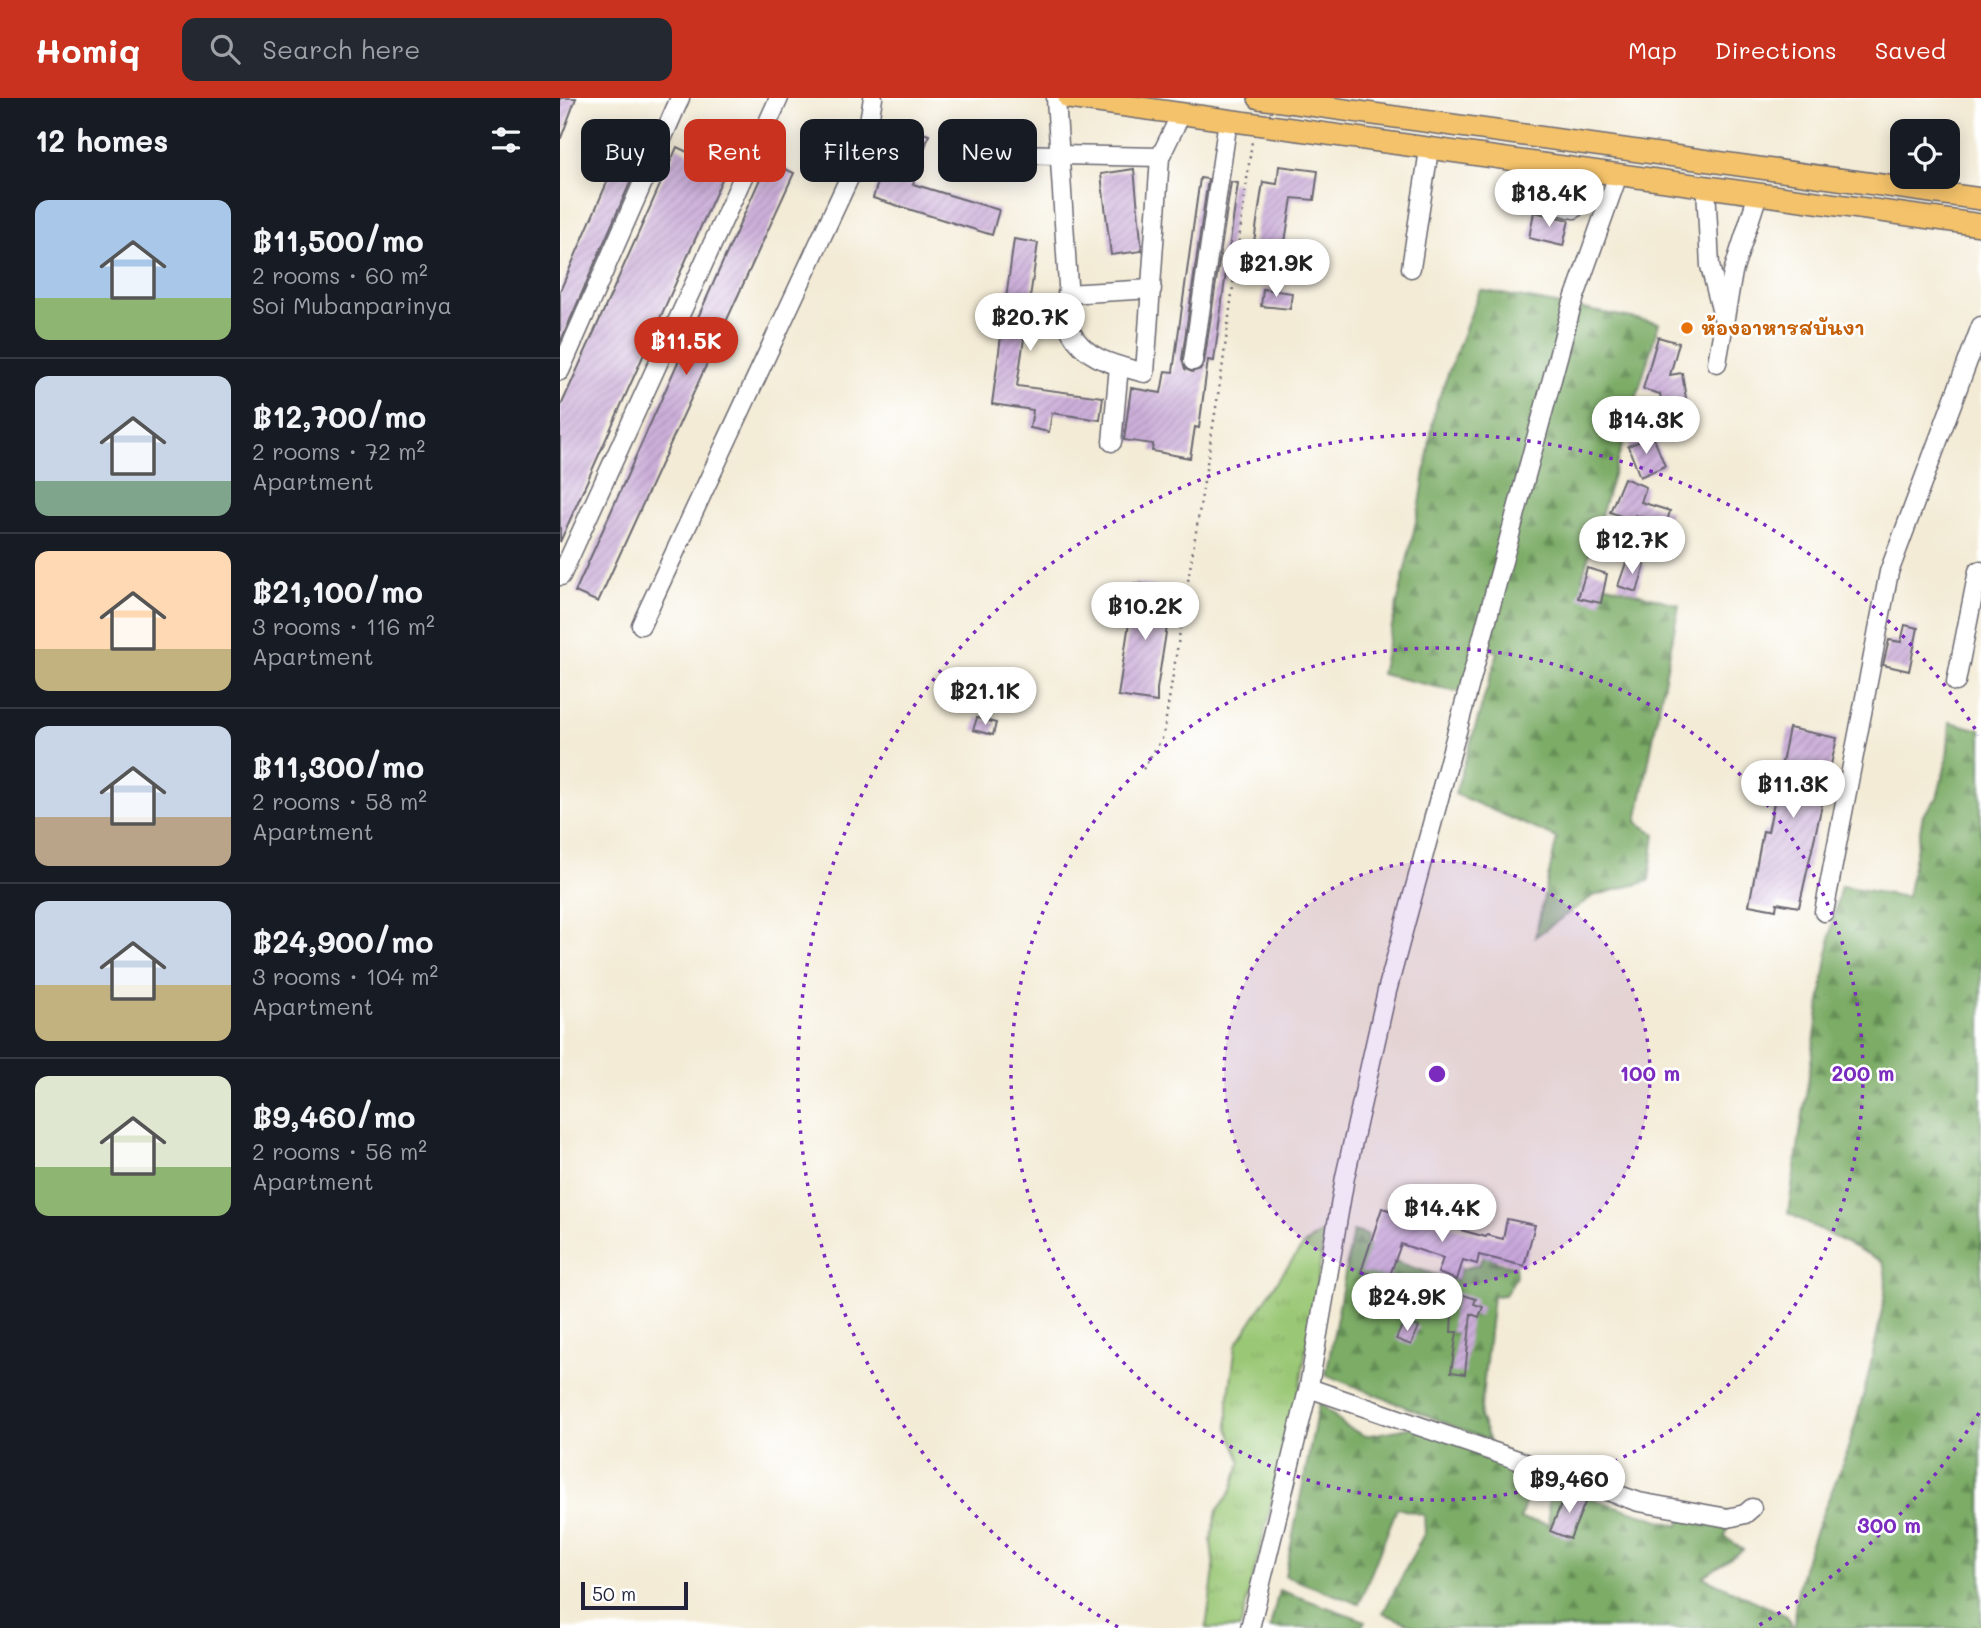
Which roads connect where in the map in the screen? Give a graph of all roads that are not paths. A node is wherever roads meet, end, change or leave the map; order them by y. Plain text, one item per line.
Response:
1 (680, 98) edge
2 (779, 98) edge
3 (873, 98) edge
4 (1056, 98) edge
5 (1069, 98) edge
6 (1259, 98) edge
7 (1339, 103) edge
8 (1181, 114) junction
9 (1228, 120) junction
10 (1429, 150) junction
11 (1037, 155) edge
12 (1059, 155) junction
13 (1160, 157) junction
14 (1555, 166) junction
15 (1618, 175) junction
16 (1706, 187) junction
17 (1758, 194) junction
18 (1981, 199) edge
19 (1574, 209) dead end
20 (1981, 225) edge
21 (1411, 268) dead end
22 (1152, 289) junction
23 (1068, 294) junction
24 (1725, 320) junction
25 (1981, 326) edge
26 (1193, 361) dead end
27 (1717, 363) dead end
28 (1119, 366) junction
29 (560, 371) edge
30 (1112, 442) dead end
31 (1981, 571) edge
32 (561, 576) edge
33 (641, 625) dead end
34 (1956, 682) dead end
35 (1825, 912) dead end
36 (1308, 1388) junction
37 (1752, 1508) dead end
38 (1250, 1628) edge

1 - 29 street
2 - 32 street
3 - 33 street
4 - 12 street
5 - 8 main road
6 - 7 main road
7 - 18 main road
8 - 9 main road
8 - 13 street
9 - 10 main road
9 - 26 street
10 - 14 main road
10 - 21 street
11 - 12 street
12 - 13 street
12 - 23 street
13 - 22 street
14 - 15 main road
14 - 19 street
15 - 16 main road
15 - 36 street
16 - 17 main road
16 - 24 street
17 - 20 main road
17 - 24 street
22 - 23 street
22 - 28 street
23 - 28 street
24 - 27 street
25 - 35 street
28 - 30 street
31 - 34 street
36 - 37 street
36 - 38 street

